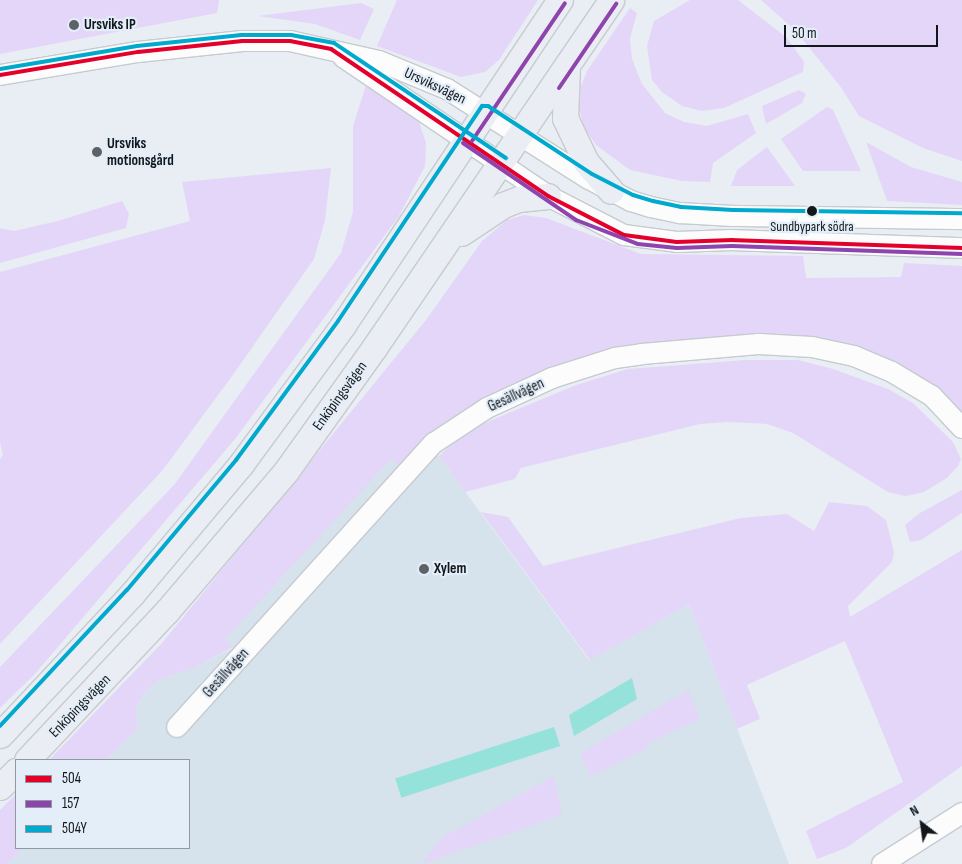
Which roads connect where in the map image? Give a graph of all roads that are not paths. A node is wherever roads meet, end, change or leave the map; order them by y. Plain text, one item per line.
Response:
1 (560, 0) edge
2 (611, 0) edge
3 (331, 49) junction
4 (568, 65) junction
5 (0, 75) edge
6 (485, 111) junction
7 (521, 134) junction
8 (467, 138) junction
9 (502, 162) junction
10 (612, 191) junction
11 (548, 196) junction
12 (962, 219) edge
13 (444, 248) junction
14 (962, 248) edge
15 (962, 428) edge
16 (177, 727) dead end
17 (0, 735) edge
18 (28, 759) edge
19 (15, 772) edge
20 (0, 788) edge
21 (962, 813) edge
22 (882, 864) edge

1 - 6 main road
2 - 4 main road, Enköpingsvägen
3 - 5 street, Ursviksvägen
3 - 6 street, Ursviksvägen
3 - 8 street, Ursviksvägen
4 - 7 main road, Enköpingsvägen
4 - 10 main road
6 - 7 street, Ursviksvägen
6 - 8 main road
7 - 9 main road, Enköpingsvägen
7 - 10 street, Ursviksvägen
8 - 9 street, Ursviksvägen
8 - 17 main road
9 - 11 street, Ursviksvägen
9 - 13 main road, Enköpingsvägen
10 - 12 street, Ursviksvägen
11 - 13 main road
11 - 14 street, Ursviksvägen
13 - 18 main road, Enköpingsvägen
15 - 16 street, Gesällvägen
19 - 20 main road
21 - 22 street

